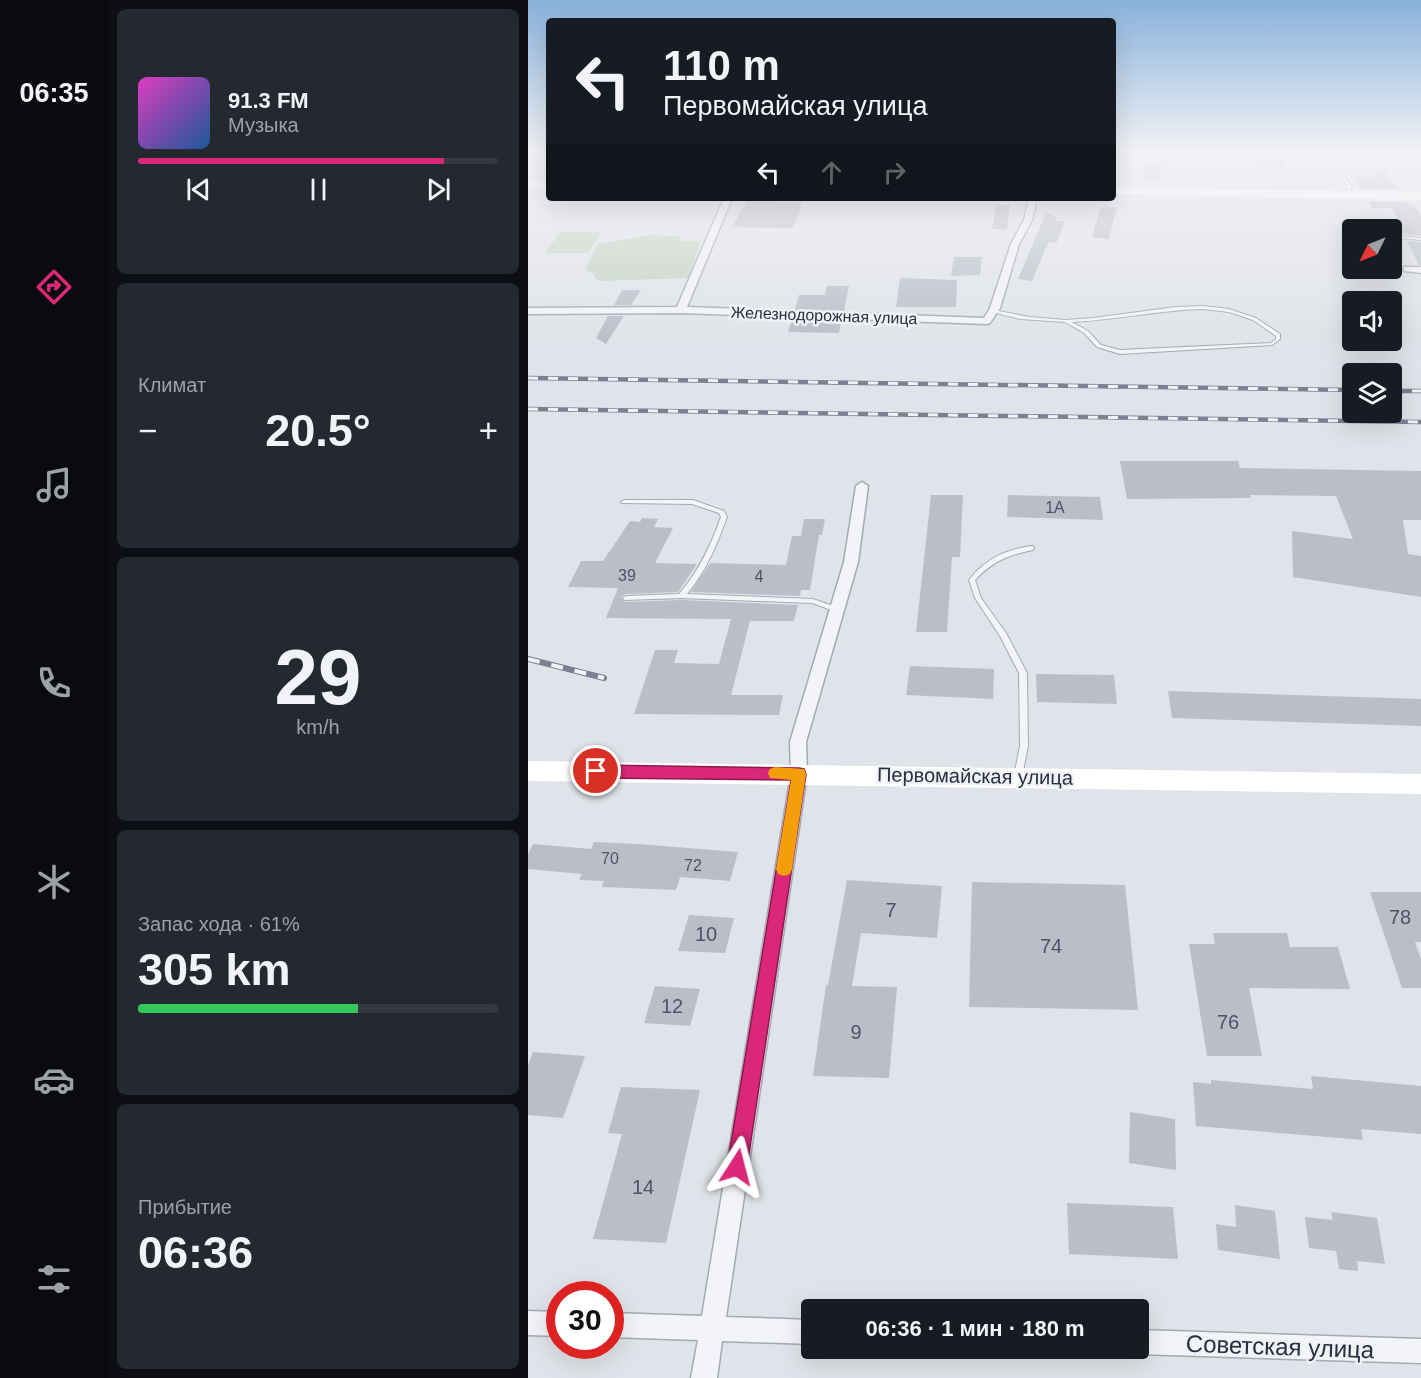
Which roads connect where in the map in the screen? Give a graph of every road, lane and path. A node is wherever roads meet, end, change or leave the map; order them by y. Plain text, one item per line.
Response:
1 (720, 217) edge
2 (1029, 217) edge
3 (1402, 237) edge
4 (1421, 239) edge
5 (1407, 269) dead end
6 (1421, 270) edge
7 (681, 310) junction
8 (528, 311) edge
9 (994, 311) junction
10 (1066, 321) junction
11 (862, 486) dead end
12 (624, 502) dead end
13 (1031, 548) dead end
14 (681, 596) junction
15 (626, 598) dead end
16 (837, 610) junction
17 (528, 771) edge
18 (799, 774) junction
19 (1018, 777) junction
20 (1421, 784) edge
21 (528, 1323) edge
22 (546, 1324) edge
23 (624, 1326) edge
24 (712, 1329) junction
25 (801, 1332) edge
26 (1149, 1342) edge
27 (1421, 1351) edge
28 (704, 1378) edge

1 - 7 street
2 - 9 street
3 - 4 lane
5 - 6 street
7 - 8 street, Железнодорожная улица
7 - 9 street, Железнодорожная улица
9 - 10 lane
10 - 10 lane
11 - 16 street
12 - 14 lane
13 - 19 lane
14 - 15 lane
14 - 16 lane
16 - 18 street
17 - 18 main road, Первомайская улица
18 - 19 main road, Первомайская улица
18 - 24 street
19 - 20 main road, Первомайская улица
21 - 22 street
23 - 24 street
24 - 25 street
24 - 28 street
26 - 27 street, Советская улица

